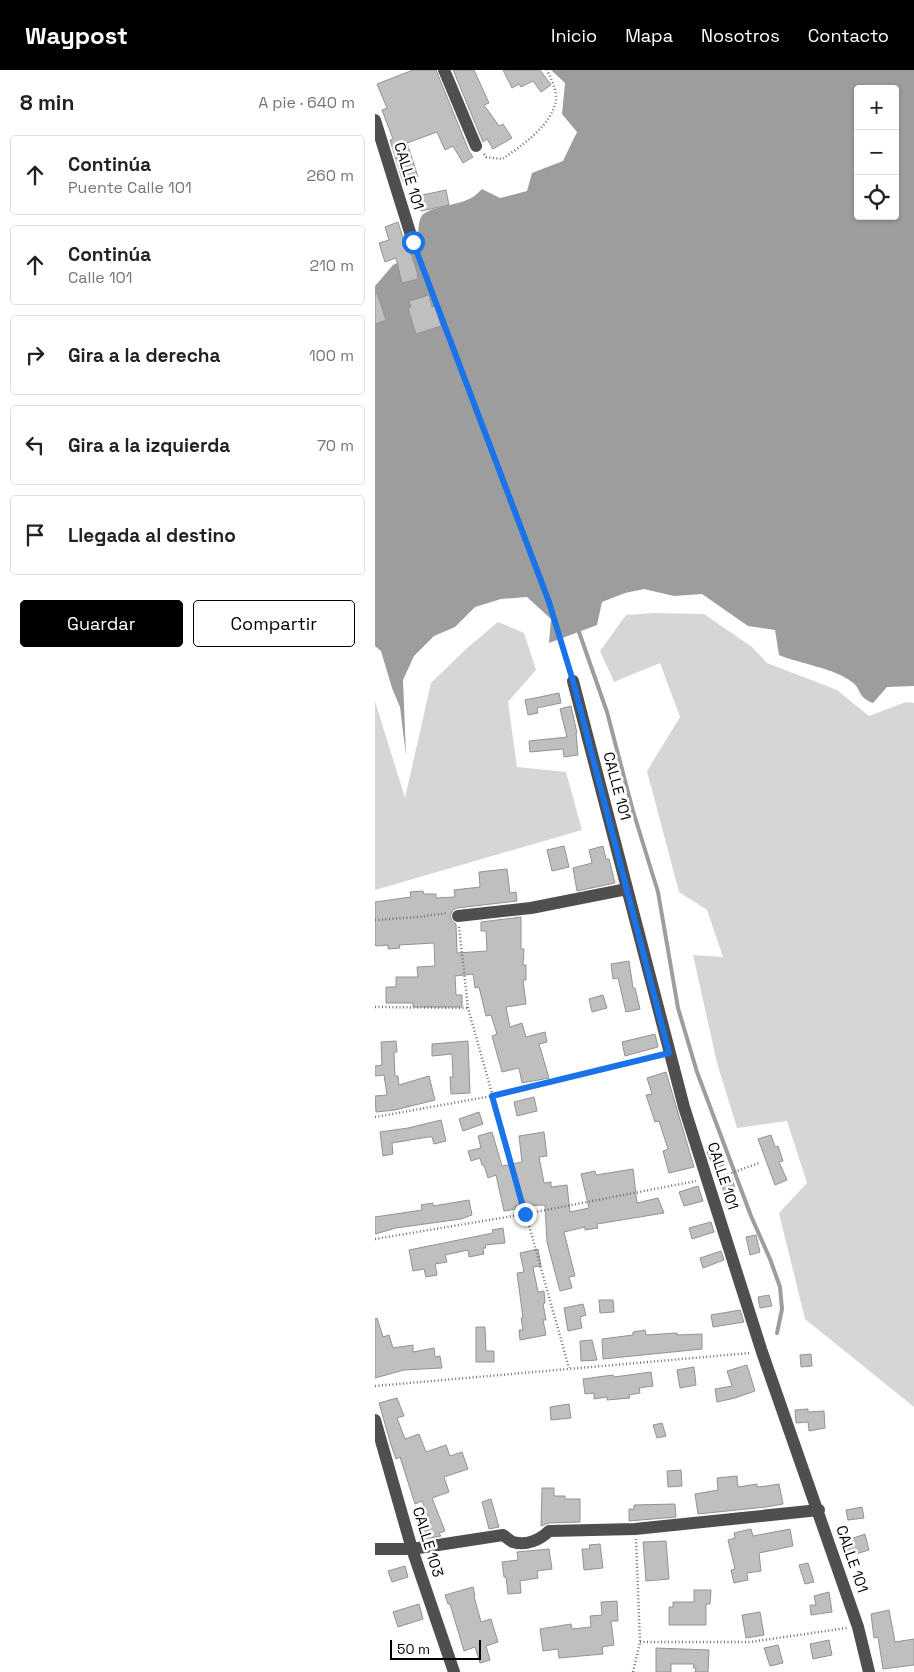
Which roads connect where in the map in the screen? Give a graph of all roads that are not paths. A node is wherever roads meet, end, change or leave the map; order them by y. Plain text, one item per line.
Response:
1 (444, 70) edge
2 (375, 120) edge
3 (476, 146) road end
4 (413, 242) road end
5 (573, 681) road end
6 (627, 889) junction
7 (458, 916) road end
8 (375, 1420) edge
9 (819, 1510) junction
10 (375, 1549) edge
11 (413, 1550) junction
12 (454, 1672) edge
13 (869, 1672) edge

1 - 3 street
2 - 4 street, CALLE 101
5 - 6 street, CALLE 101
6 - 7 street
6 - 9 street, CALLE 101
8 - 11 street, CALLE 103
9 - 11 street
9 - 13 street, CALLE 101
10 - 11 street
11 - 12 street, CALLE 103

